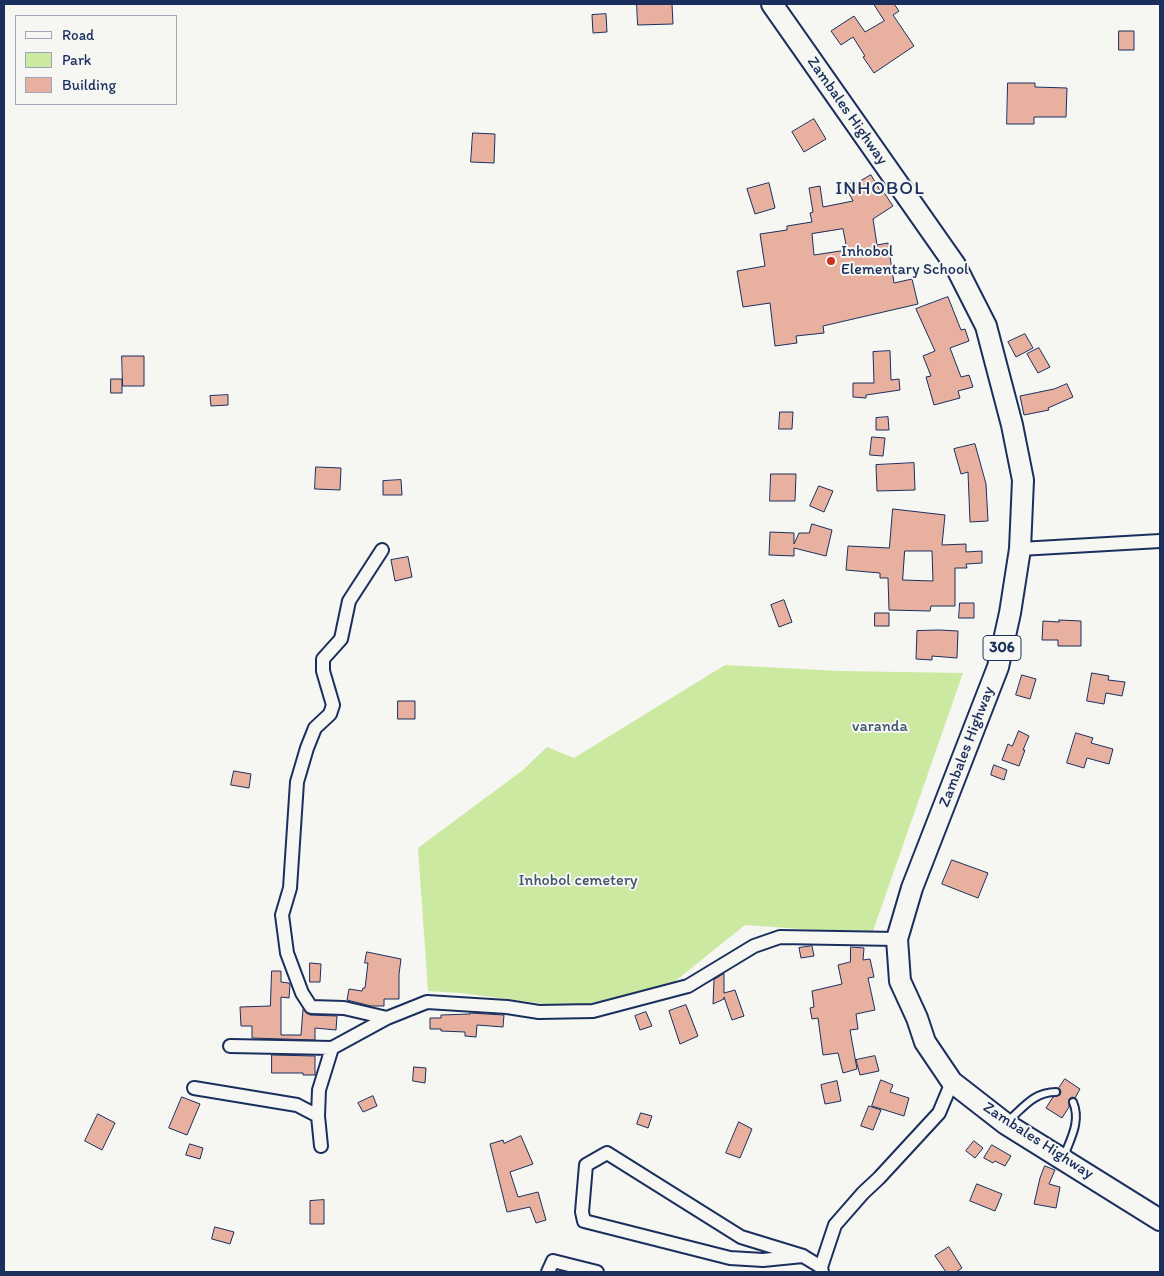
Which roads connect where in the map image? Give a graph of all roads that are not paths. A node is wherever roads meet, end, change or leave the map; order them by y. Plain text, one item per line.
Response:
1 (772, 4) edge
2 (1160, 541) edge
3 (1020, 549) junction
4 (382, 550) dead end
5 (897, 939) junction
6 (387, 1018) junction
7 (230, 1046) dead end
8 (332, 1048) junction
9 (952, 1082) junction
10 (194, 1088) dead end
11 (1056, 1092) dead end
12 (1073, 1102) dead end
13 (318, 1116) junction
14 (1006, 1124) junction
15 (321, 1146) dead end
16 (1062, 1159) junction
17 (1160, 1220) edge
18 (803, 1256) junction
19 (821, 1270) edge
20 (548, 1272) edge
21 (598, 1272) edge

1 - 3 main road, Zambales Highway / 306
2 - 3 street
3 - 5 main road, Zambales Highway / 306
4 - 6 street
5 - 6 street
5 - 9 main road, Zambales Highway / 306
6 - 8 street
7 - 8 street
8 - 13 street
9 - 14 main road, Zambales Highway / 306
9 - 19 street
10 - 13 street
11 - 14 lane
12 - 16 lane
13 - 15 street
14 - 16 main road, Zambales Highway / 306
16 - 17 main road, Zambales Highway / 306
18 - 18 street
18 - 19 street
20 - 21 street

